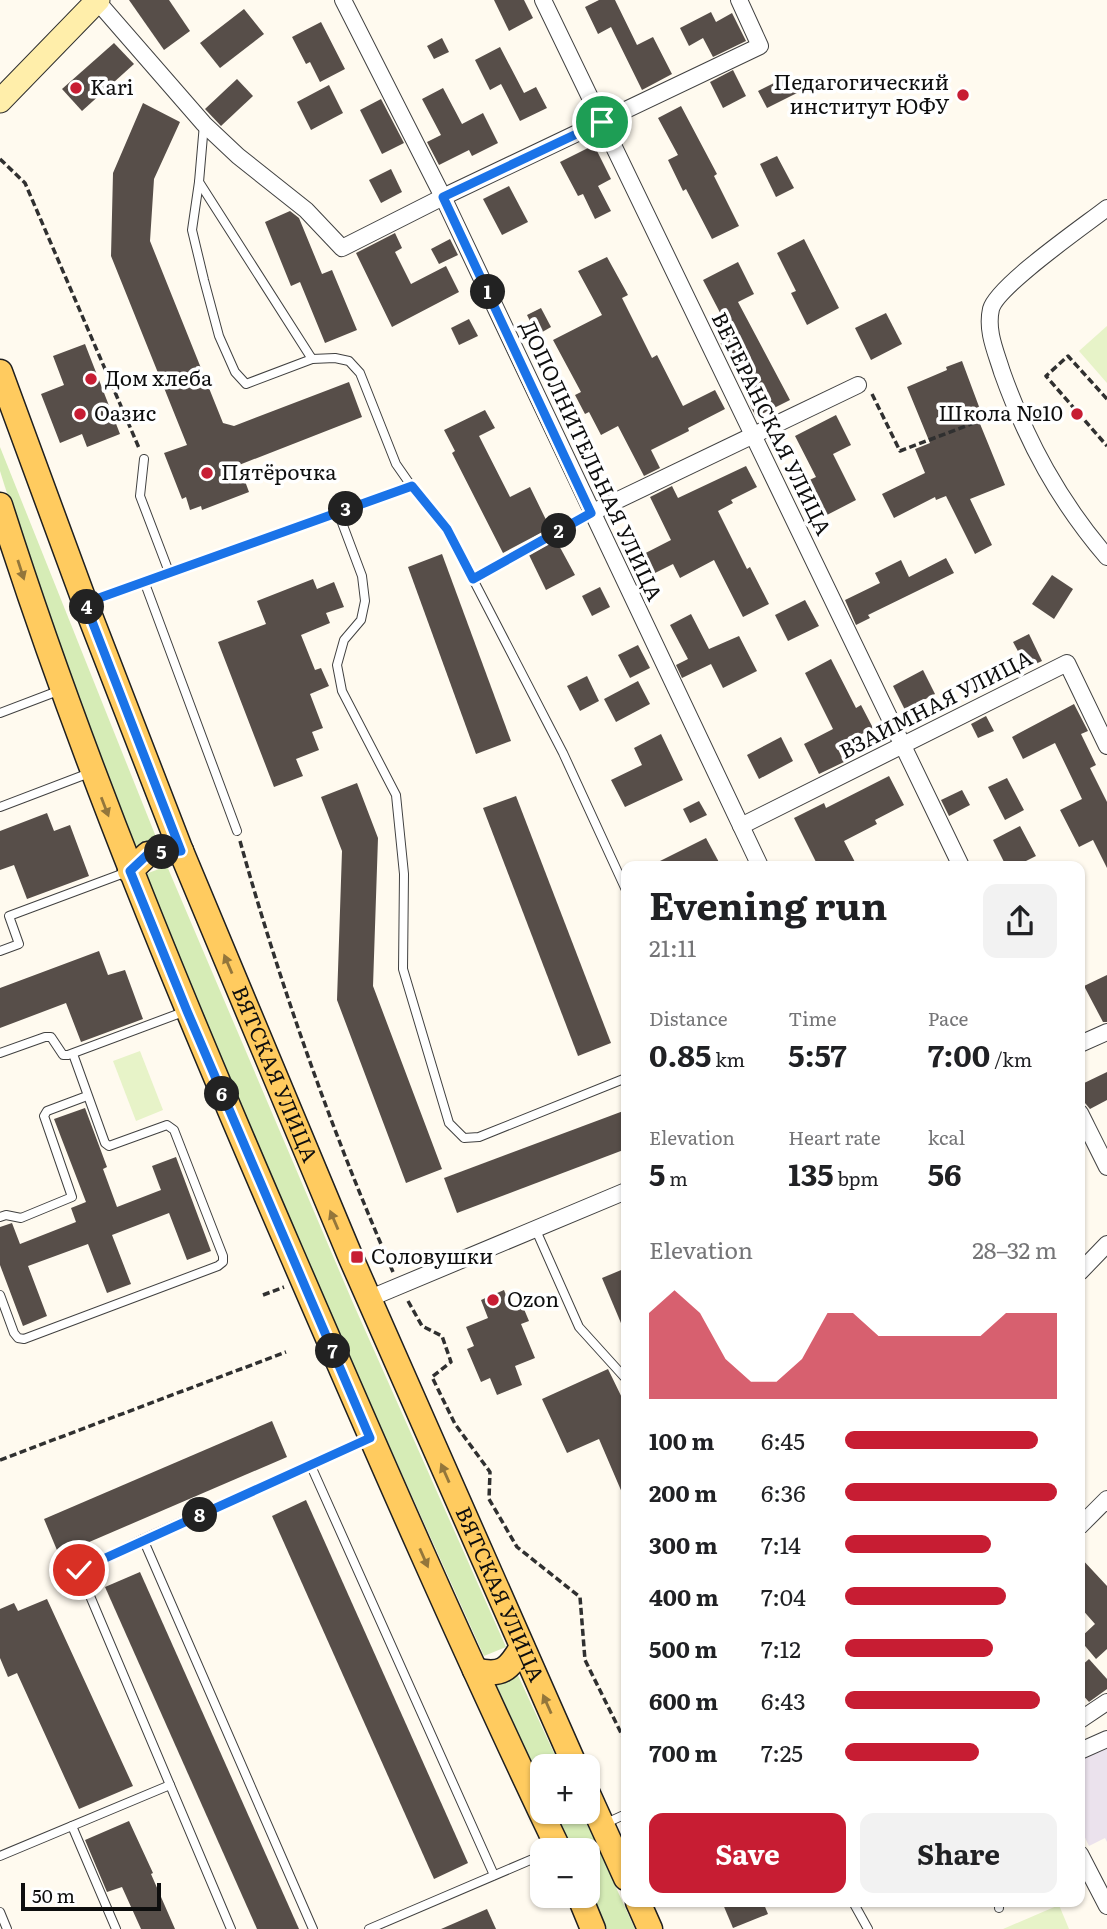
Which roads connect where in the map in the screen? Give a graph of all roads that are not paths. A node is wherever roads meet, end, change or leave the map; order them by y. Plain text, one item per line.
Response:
1 (98, 0) edge
2 (343, 0) edge
3 (543, 0) edge
4 (738, 0) edge
5 (0, 101) edge
6 (602, 122) junction
7 (204, 124) junction
8 (199, 182) junction
9 (443, 197) junction
10 (1107, 208) edge
11 (312, 359) junction
12 (0, 372) edge
13 (858, 384) road end
14 (752, 434) junction
15 (144, 459) road end
16 (412, 486) junction
17 (0, 505) edge
18 (338, 512) junction
19 (591, 513) junction
20 (1107, 557) edge
21 (169, 572) junction
22 (473, 579) junction
23 (144, 581) junction
24 (85, 603) junction
25 (61, 690) junction
26 (0, 713) edge
27 (904, 745) junction
28 (1107, 746) edge
29 (92, 772) junction
30 (0, 807) edge
31 (741, 826) junction
32 (237, 831) road end
33 (181, 851) junction
34 (758, 861) edge
35 (959, 861) edge
36 (130, 871) junction
37 (621, 879) edge
38 (0, 951) edge
39 (187, 1011) junction
40 (1107, 1032) edge
41 (1085, 1042) edge
42 (0, 1054) edge
43 (72, 1054) junction
44 (621, 1081) edge
45 (87, 1096) junction
46 (1085, 1122) edge
47 (1107, 1167) edge
48 (621, 1193) edge
49 (0, 1217) edge
50 (535, 1228) junction
51 (1107, 1244) edge
52 (1085, 1267) edge
53 (0, 1295) edge
54 (368, 1299) junction
55 (621, 1373) edge
56 (370, 1438) junction
57 (311, 1466) junction
58 (1107, 1499) edge
59 (1085, 1521) edge
60 (143, 1539) junction
61 (522, 1647) junction
62 (475, 1670) junction
63 (1107, 1702) edge
64 (1085, 1717) edge
65 (1107, 1739) edge
66 (1085, 1749) edge
67 (570, 1754) edge
68 (170, 1785) junction
69 (621, 1816) edge
70 (600, 1819) edge
71 (603, 1825) junction
72 (72, 1826) junction
73 (548, 1838) edge
74 (0, 1856) edge
75 (530, 1861) edge
76 (1085, 1864) edge
77 (621, 1866) edge
78 (494, 1875) junction
79 (1107, 1906) edge
80 (640, 1907) edge
81 (856, 1907) edge
82 (584, 1908) edge
83 (0, 1912) edge
84 (8, 1929) edge
85 (116, 1929) edge
86 (232, 1929) edge
87 (313, 1929) edge
88 (369, 1929) edge
89 (593, 1929) edge
90 (650, 1929) edge
91 (868, 1929) edge

1 - 5 street
1 - 7 street
2 - 9 street, ДОПОЛНИТЕЛЬНАЯ УЛИЦА
3 - 6 street, ВЕТЕРАНСКАЯ УЛИЦА
4 - 6 street
6 - 9 street
6 - 14 street, ВЕТЕРАНСКАЯ УЛИЦА
7 - 8 lane
7 - 9 street
8 - 11 lane
8 - 11 lane
9 - 19 street, ДОПОЛНИТЕЛЬНАЯ УЛИЦА
10 - 20 street
11 - 16 lane
12 - 24 main road, ВЯТСКАЯ УЛИЦА
13 - 14 street
14 - 19 street
14 - 27 street, ВЕТЕРАНСКАЯ УЛИЦА
15 - 21 lane
16 - 18 lane
16 - 22 lane
17 -> 25 main road
18 - 21 lane
18 - 44 lane
19 - 22 lane
19 - 31 street, ДОПОЛНИТЕЛЬНАЯ УЛИЦА
21 - 23 lane
22 - 37 lane
23 - 24 lane
23 - 32 lane
24 - 33 main road, ВЯТСКАЯ УЛИЦА
25 - 26 lane
25 - 29 main road
27 - 28 street, ВЗАИМНАЯ УЛИЦА
27 - 31 street, ВЗАИМНАЯ УЛИЦА
27 - 35 street, ВЕТЕРАНСКАЯ УЛИЦА
29 - 30 lane
29 -> 36 main road
31 - 34 street, ДОПОЛНИТЕЛЬНАЯ УЛИЦА
33 - 36 main road
54 -> 33 main road, ВЯТСКАЯ УЛИЦА
36 - 38 lane
36 - 39 main road
39 - 43 lane
39 - 56 main road
40 - 41 street
42 - 43 lane
43 - 45 lane
45 - 49 lane
45 - 53 lane
46 - 47 street
48 - 50 street
50 - 54 street
50 - 55 lane
51 - 52 street
61 -> 54 main road, ВЯТСКАЯ УЛИЦА
56 - 57 lane
56 -> 62 main road
57 - 60 lane
57 - 78 lane
58 - 59 street
60 - 68 lane
60 - 87 lane
61 - 62 main road
67 -> 61 main road, ВЯТСКАЯ УЛИЦА
62 - 73 main road
63 - 64 street
65 - 66 street
68 - 72 lane
68 - 86 lane
69 - 71 lane
70 - 71 main road
71 - 77 main road
72 - 74 lane
72 - 85 lane
75 - 78 lane
76 - 79 street
78 - 88 lane
80 - 90 main road
81 - 91 lane
82 - 89 main road
83 - 84 lane

